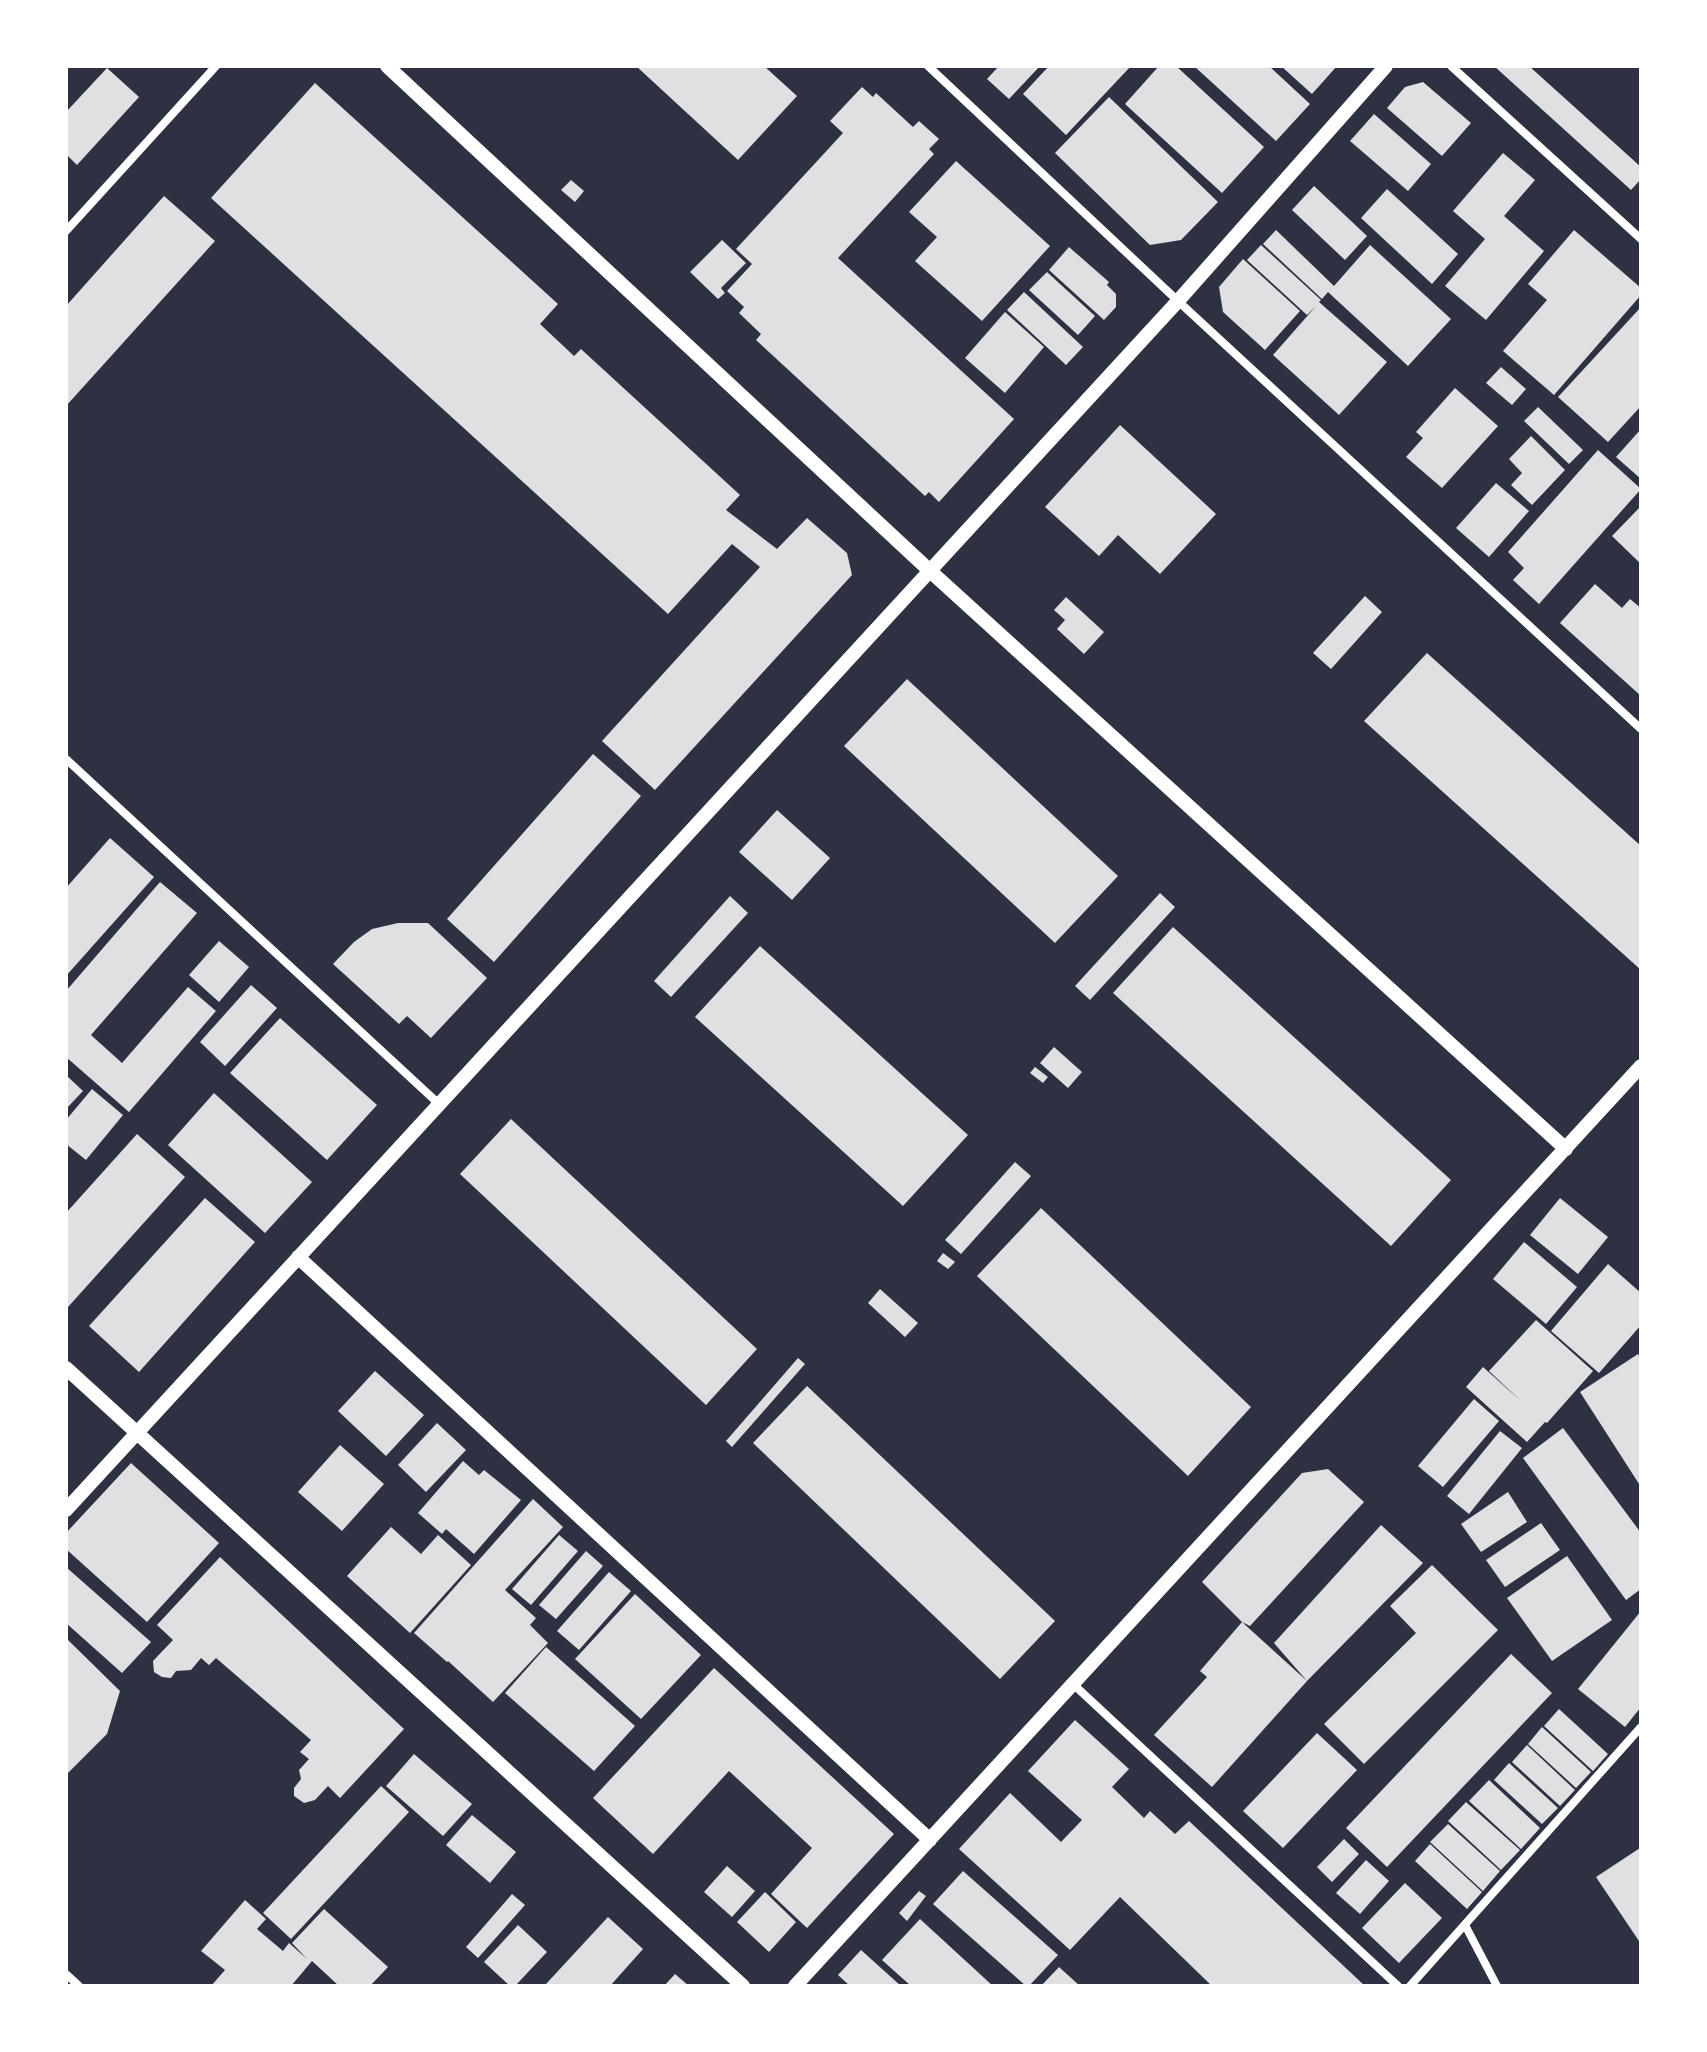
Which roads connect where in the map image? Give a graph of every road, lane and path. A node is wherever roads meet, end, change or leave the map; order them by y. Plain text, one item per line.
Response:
1 (216, 66) edge
2 (387, 66) edge
3 (928, 66) edge
4 (1386, 66) edge
5 (1451, 66) edge
6 (66, 231) edge
7 (1641, 239) edge
8 (1178, 301) junction
9 (929, 570) junction
10 (1641, 729) edge
11 (66, 759) edge
12 (1641, 1066) edge
13 (439, 1104) junction
14 (1566, 1149) junction
15 (298, 1257) junction
16 (66, 1368) edge
17 (137, 1432) junction
18 (66, 1510) edge
19 (1073, 1684) junction
20 (1641, 1727) edge
21 (930, 1840) junction
22 (1465, 1925) junction
23 (66, 1974) edge
24 (79, 1986) edge
25 (743, 1986) edge
26 (795, 1986) edge
27 (1398, 1986) edge
28 (1410, 1986) edge
29 (1497, 1986) edge

1 - 6 street
2 - 9 street
3 - 8 street
4 - 8 street
5 - 7 street
8 - 9 street
8 - 10 street
9 - 13 street
9 - 14 street
11 - 13 street
12 - 14 street
13 - 15 street
14 - 19 street
15 - 17 street
15 - 21 street
16 - 17 street
17 - 18 street
17 - 25 street
19 - 21 street
19 - 27 street
20 - 22 street
21 - 26 street
22 - 28 street
22 - 29 street
23 - 24 street

